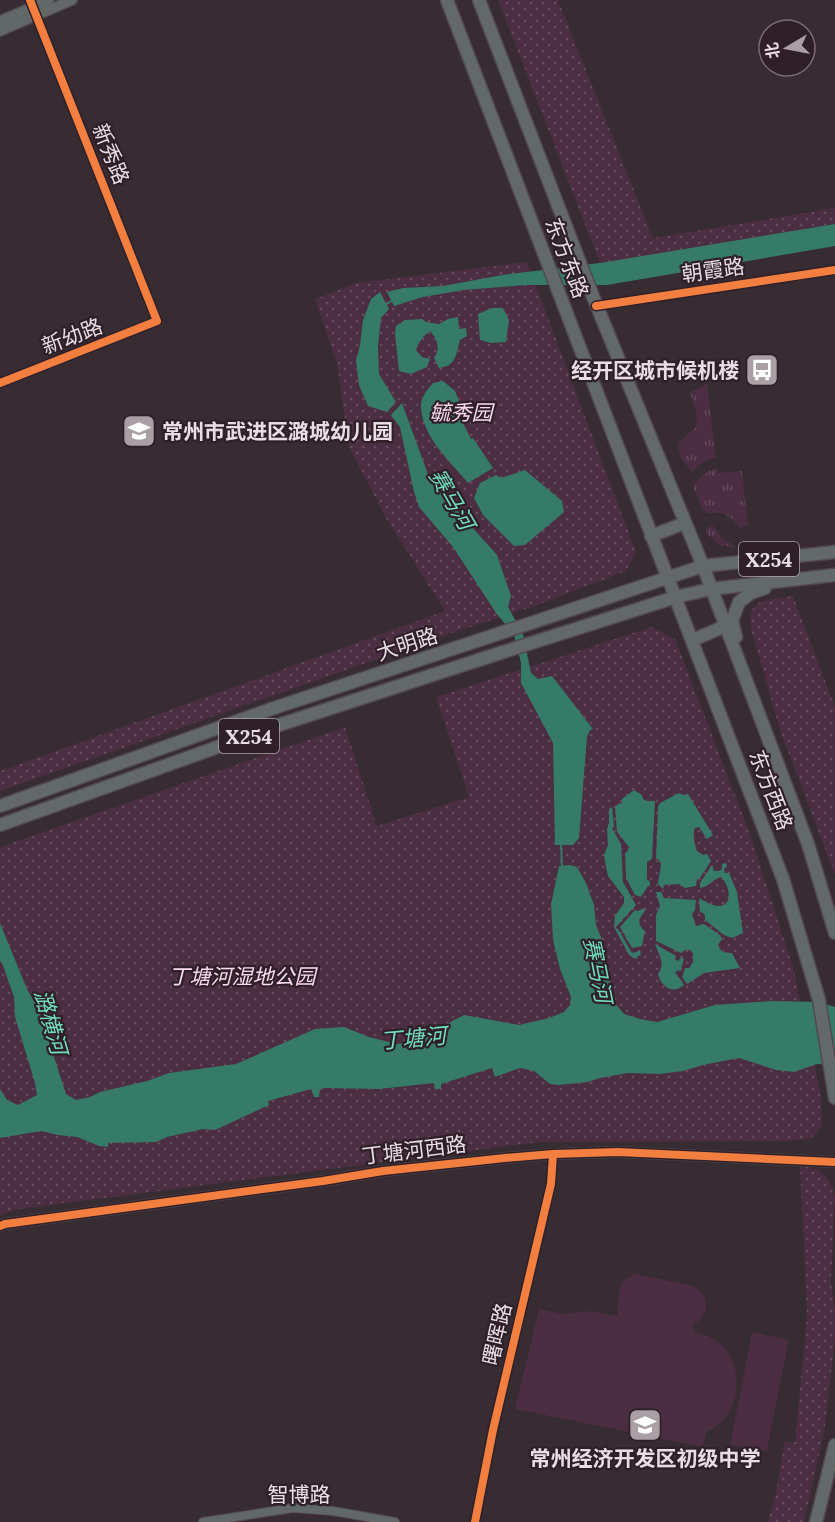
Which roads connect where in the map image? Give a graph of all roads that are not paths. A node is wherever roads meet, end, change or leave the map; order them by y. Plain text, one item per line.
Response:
1 (49, 0) edge
2 (72, 0) edge
3 (447, 0) edge
4 (479, 0) edge
5 (33, 7) edge
6 (0, 21) edge
7 (0, 31) edge
8 (835, 270) edge
9 (594, 300) junction
10 (157, 321) joint
11 (0, 383) edge
12 (685, 523) junction
13 (651, 536) junction
14 (835, 552) edge
15 (703, 566) junction
16 (835, 575) edge
17 (668, 578) junction
18 (786, 581) junction
19 (711, 589) junction
20 (676, 597) junction
21 (725, 626) junction
22 (693, 640) junction
23 (744, 676) junction
24 (0, 806) edge
25 (0, 825) edge
26 (835, 933) edge
27 (835, 1098) edge
28 (554, 1154) junction
29 (835, 1162) edge
30 (0, 1226) edge
31 (835, 1445) edge
32 (203, 1522) edge
33 (395, 1522) edge
34 (475, 1522) edge
35 (816, 1522) edge

1 - 5 street
2 - 5 street
3 - 13 main road, 东方东路
4 - 9 main road, 东方东路
5 - 6 street
5 - 7 street
5 - 10 street, 新秀路
8 - 9 street, 朝霞路
9 - 12 main road, 东方东路
10 - 11 street, 新幼路
12 - 13 main road
12 - 15 main road, 东方东路
13 - 17 main road, 东方东路
14 - 15 main road, 大明路 / X254
15 - 17 main road, 大明路 / X254
15 - 19 main road, 东方东路
16 - 18 main road, 大明路 / X254
17 - 20 main road, 东方东路
17 - 24 main road, 大明路 / X254
18 - 19 main road, 大明路 / X254
18 - 23 main road
19 - 20 main road, 大明路 / X254
19 - 21 main road, 东方西路
20 - 22 main road, 东方西路
20 - 25 main road, 大明路 / X254
21 - 22 main road
21 - 23 main road, 东方西路
22 - 27 main road, 东方西路
23 - 26 main road, 东方西路
28 - 29 street, 丁塘河西路
28 - 30 street, 丁塘河西路
28 - 34 street, 曙晖路
31 - 35 main road
32 - 33 street, 智博路

